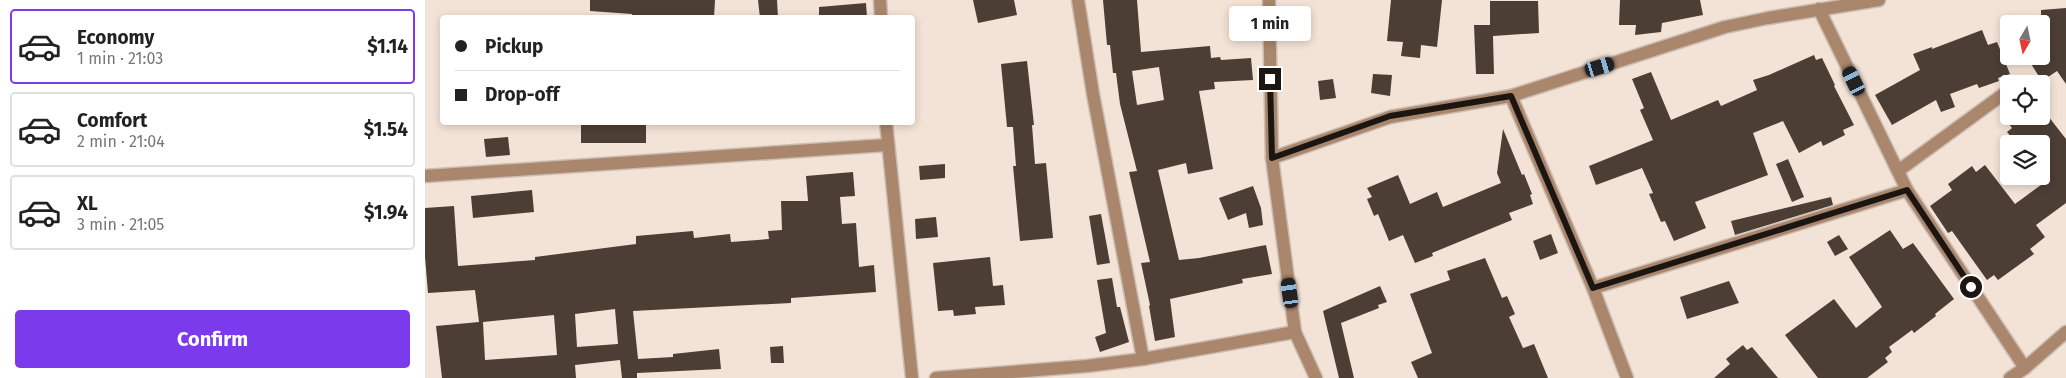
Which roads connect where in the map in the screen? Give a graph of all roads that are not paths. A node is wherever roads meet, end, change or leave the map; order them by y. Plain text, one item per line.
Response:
1 (880, 0) edge
2 (1079, 0) edge
3 (1269, 0) edge
4 (1879, 0) edge
5 (1819, 9) junction
6 (881, 15) edge
7 (1511, 96) junction
8 (2000, 97) edge
9 (886, 125) edge
10 (887, 146) junction
11 (1272, 158) junction
12 (1898, 171) junction
13 (425, 176) edge
14 (1907, 190) junction
15 (1593, 288) junction
16 (1295, 332) junction
17 (2066, 332) edge
18 (1143, 358) junction
19 (2025, 368) junction
20 (912, 378) edge
21 (936, 378) edge
22 (1316, 378) edge
23 (1627, 378) edge
24 (2010, 378) edge

1 - 6 street
2 - 18 street
3 - 11 street
4 - 5 street
5 - 7 street
5 - 12 street
7 - 11 street
7 - 15 street
8 - 12 street
9 - 10 street
10 - 13 street
10 - 20 street
11 - 16 street
12 - 14 street
14 - 15 street
14 - 19 street
15 - 23 street
16 - 18 street
16 - 22 street
17 - 19 street
18 - 21 street
19 - 24 street

